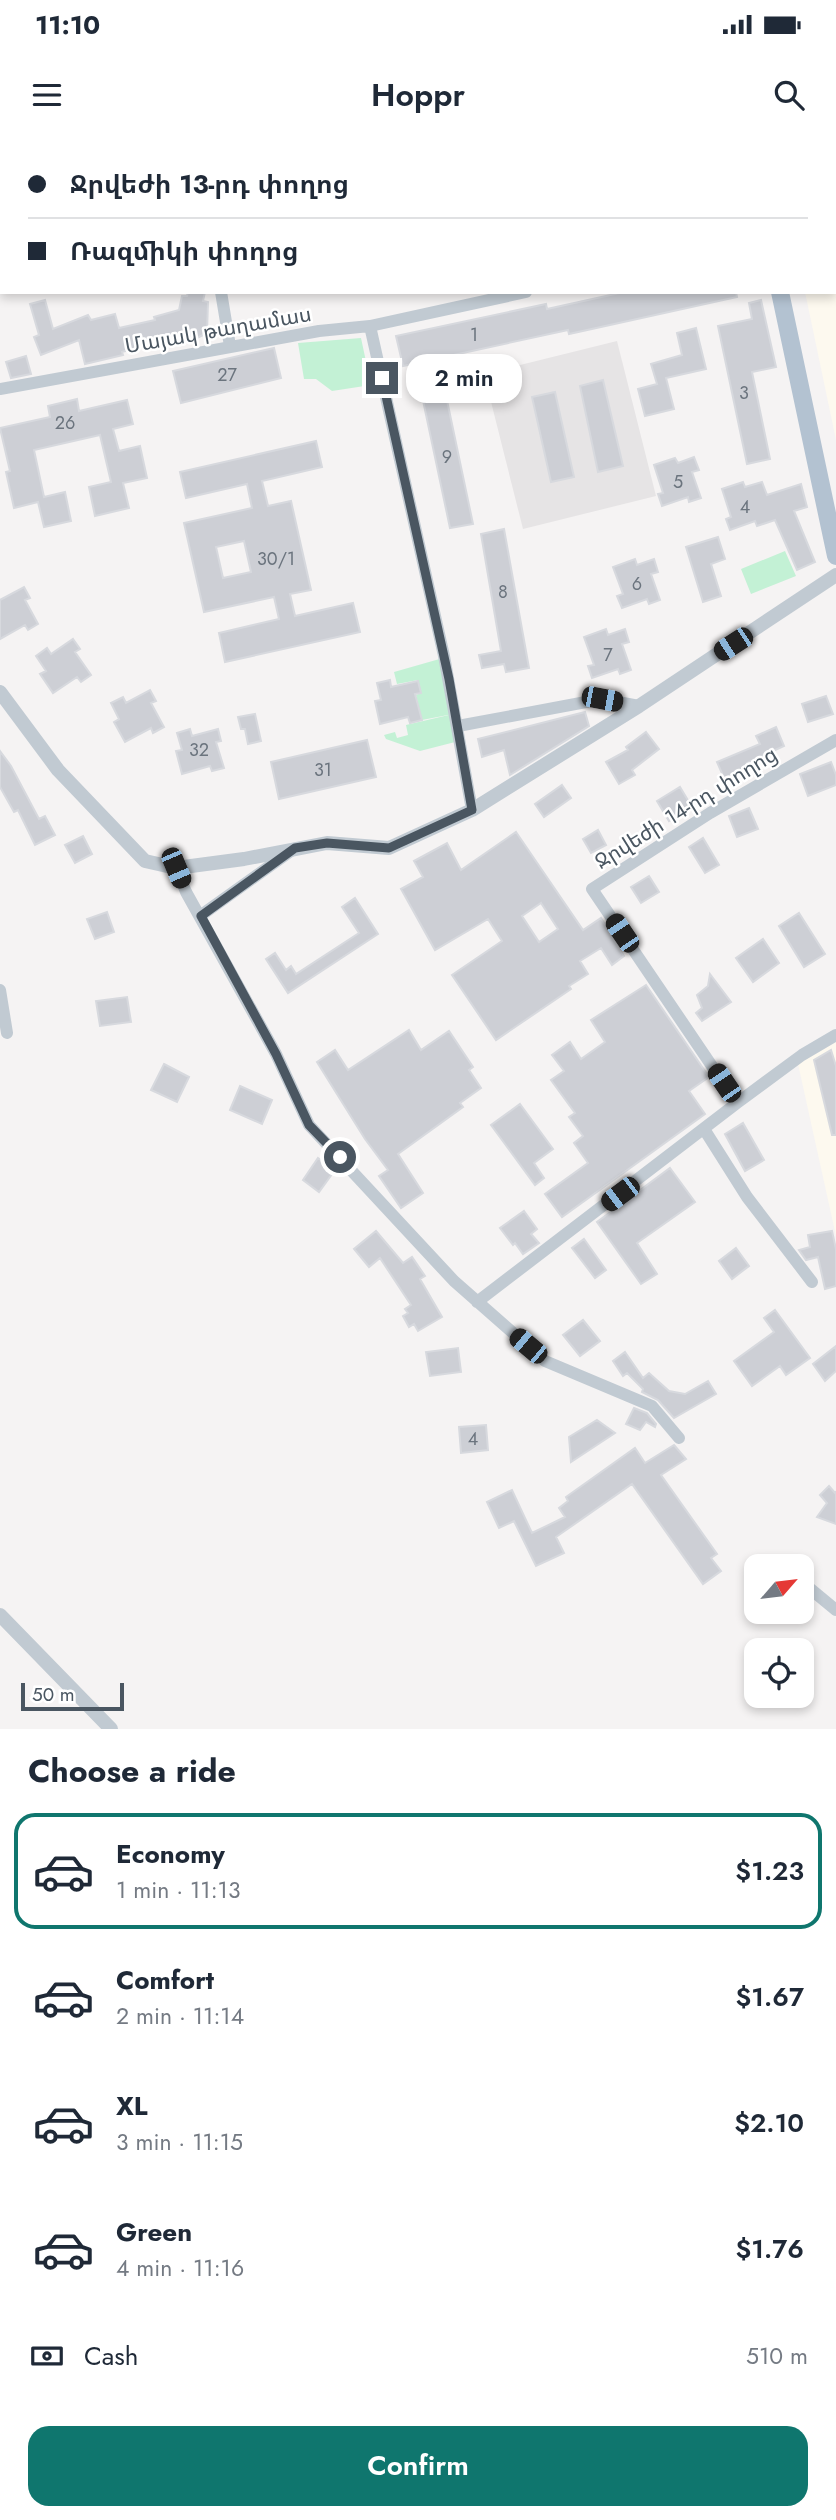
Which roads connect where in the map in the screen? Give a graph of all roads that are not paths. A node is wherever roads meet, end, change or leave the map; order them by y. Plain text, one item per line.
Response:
1 (220, 294) edge
2 (517, 294) edge
3 (780, 294) edge
4 (790, 294) edge
5 (370, 326) junction
6 (230, 346) junction
7 (0, 390) edge
8 (836, 510) edge
9 (836, 555) edge
10 (836, 575) edge
11 (0, 691) edge
12 (639, 706) junction
13 (458, 726) junction
14 (836, 740) edge
15 (472, 810) junction
16 (295, 848) junction
17 (176, 868) junction
18 (201, 916) junction
19 (0, 990) edge
20 (7, 1033) dead end
21 (836, 1035) edge
22 (737, 1103) junction
23 (704, 1129) junction
24 (812, 1282) dead end
25 (477, 1303) junction
26 (679, 1438) dead end
27 (814, 1592) edge
28 (836, 1611) edge
29 (0, 1615) edge
30 (111, 1729) edge

1 - 6 street
2 - 5 street, Մայակ թաղամաս
3 - 9 main road
4 - 8 main road
5 - 6 street, Մայակ թաղամաս
5 - 13 street
6 - 7 street, Մայակ թաղամաս
10 - 12 street
11 - 17 street
12 - 13 street
12 - 15 street
13 - 15 street
14 - 22 street, Ջրվեժի 14-րդ փողոց
15 - 16 street
16 - 17 street
16 - 18 street
17 - 18 street
18 - 25 street
19 - 20 street
21 - 22 street
22 - 23 street
23 - 24 street
23 - 25 street
25 - 26 street
27 - 28 street
29 - 30 street

